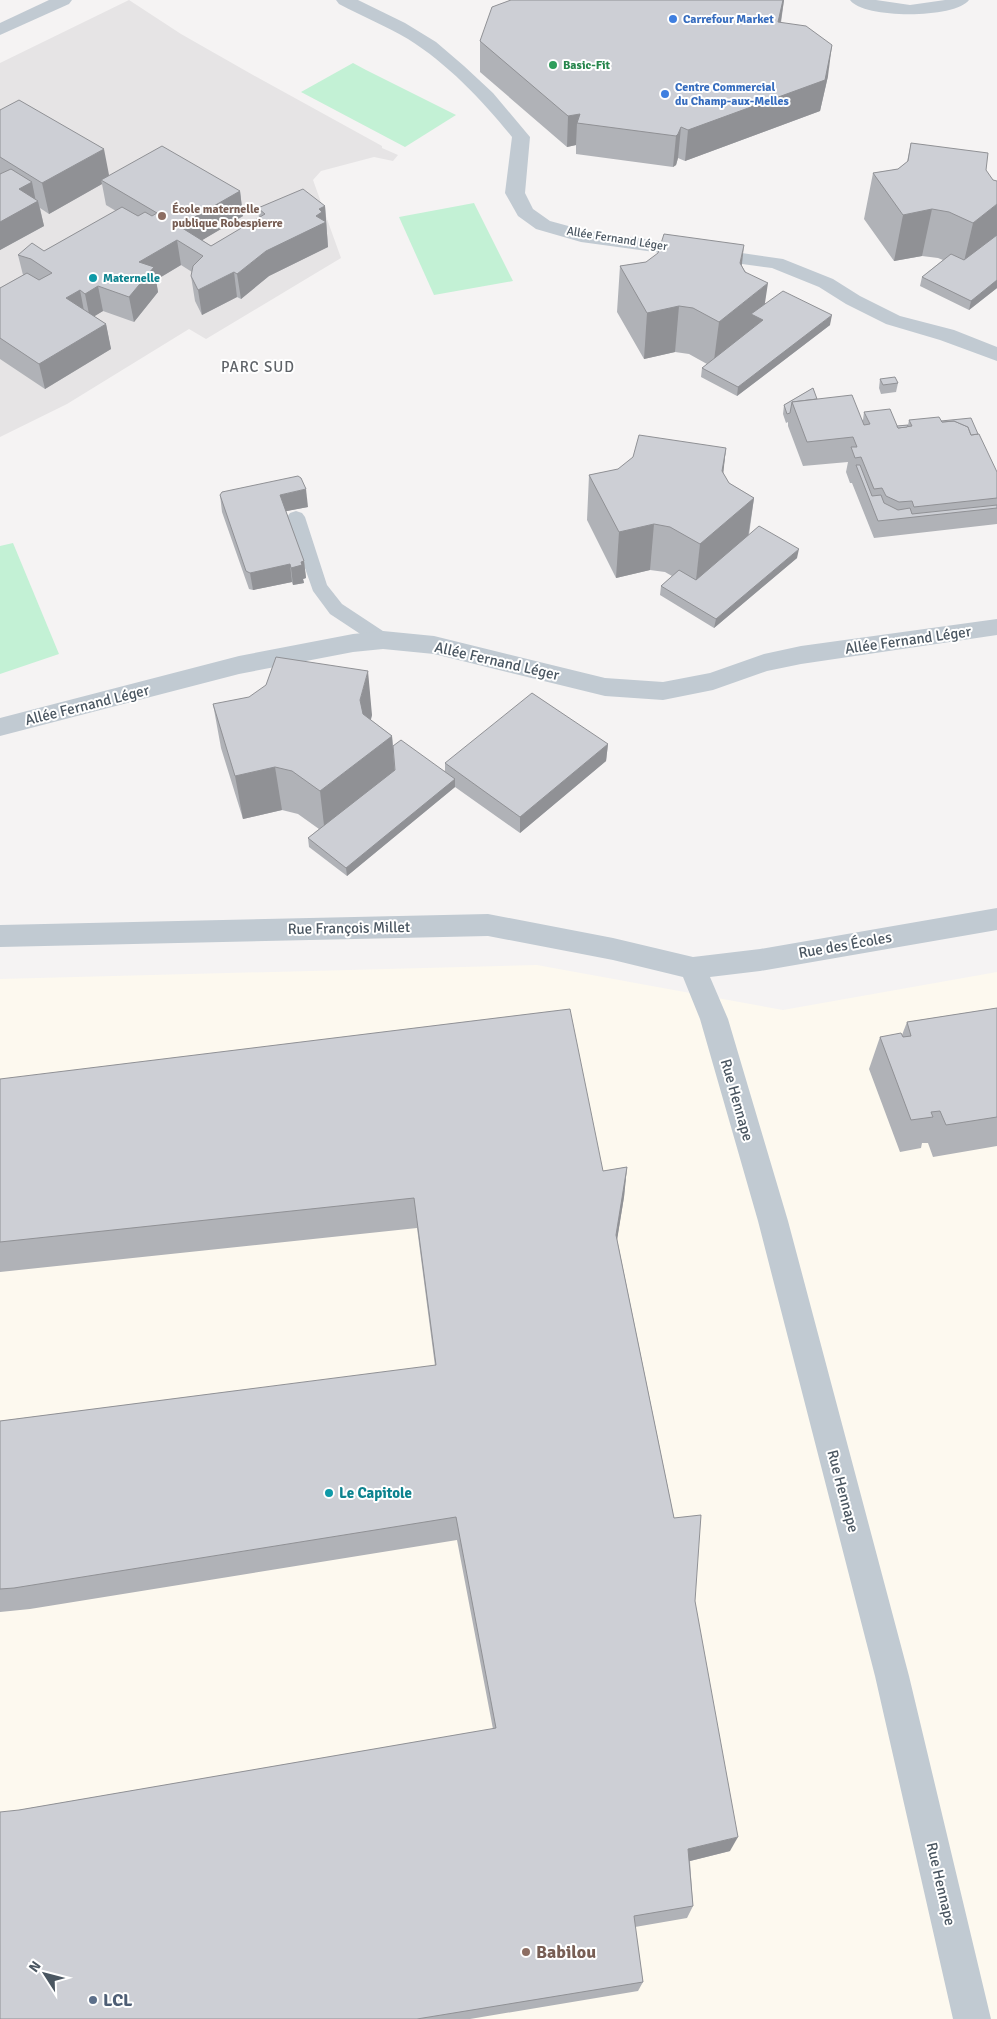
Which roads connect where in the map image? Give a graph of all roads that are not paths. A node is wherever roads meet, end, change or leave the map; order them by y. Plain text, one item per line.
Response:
1 (63, 0) edge
2 (345, 0) edge
3 (859, 0) edge
4 (960, 0) edge
5 (0, 30) edge
6 (997, 354) edge
7 (296, 517) dead end
8 (997, 628) edge
9 (383, 640) junction
10 (0, 727) edge
11 (997, 919) edge
12 (0, 936) edge
13 (693, 968) junction
14 (972, 2019) edge

1 - 5 street
2 - 6 street, Allée Fernand Léger
3 - 4 street
7 - 9 lane
8 - 9 street, Allée Fernand Léger
9 - 10 street, Allée Fernand Léger
11 - 13 street, Rue des Écoles
12 - 13 street, Rue François Millet
13 - 14 street, Rue Hennape

